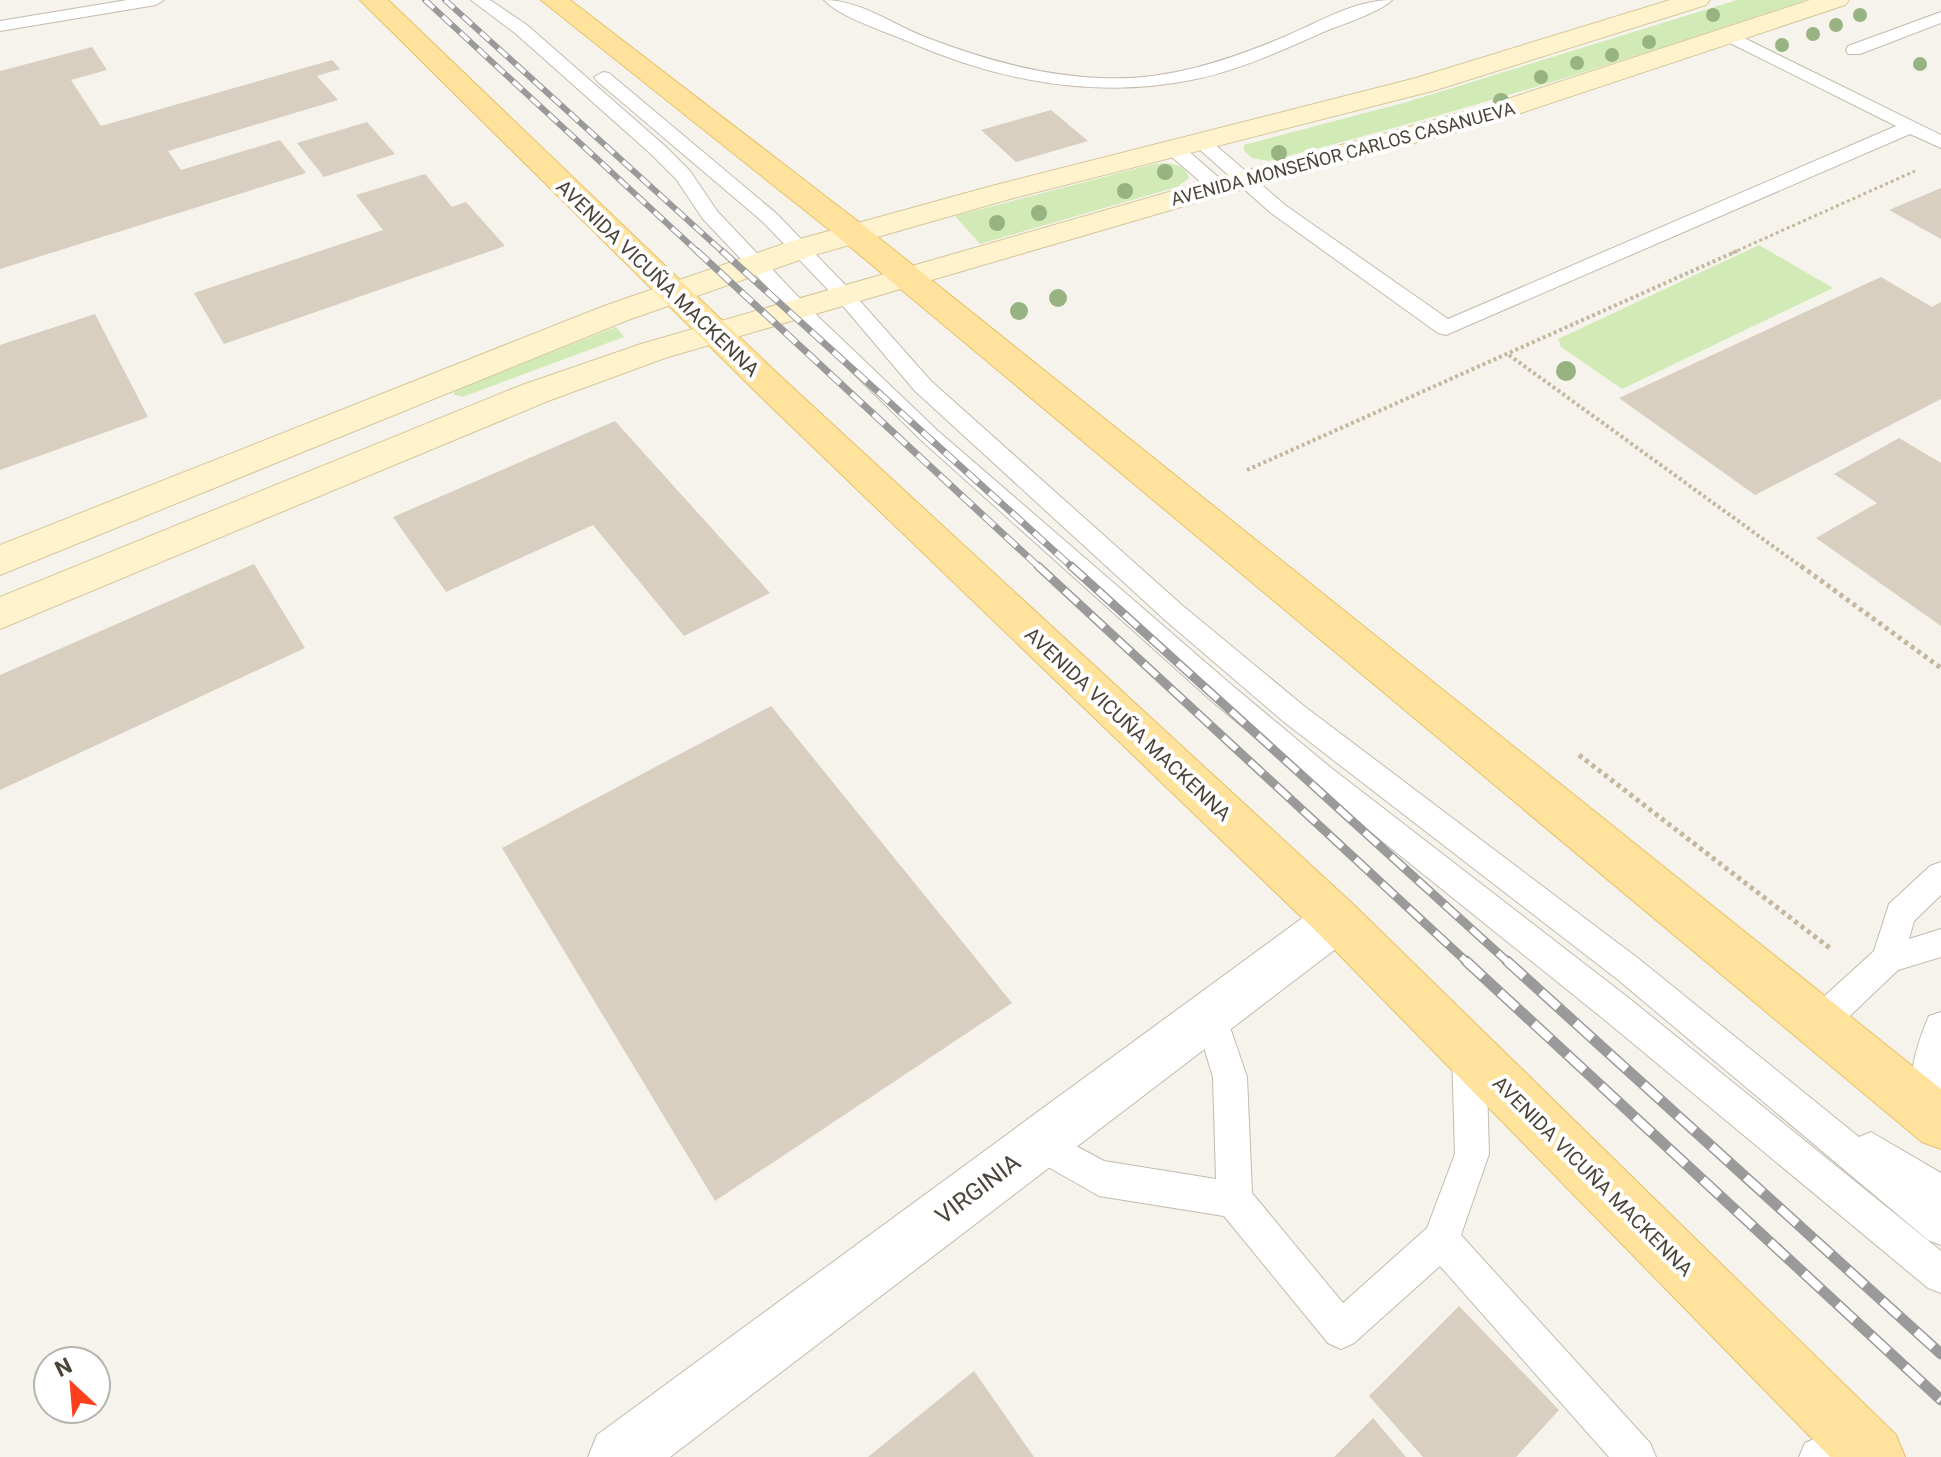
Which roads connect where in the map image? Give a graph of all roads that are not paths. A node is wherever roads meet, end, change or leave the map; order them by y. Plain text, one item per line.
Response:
1 (54, 0) edge
2 (156, 0) edge
3 (373, 0) edge
4 (479, 0) edge
5 (510, 0) edge
6 (554, 0) edge
7 (832, 0) edge
8 (1384, 0) edge
9 (1697, 0) edge
10 (1816, 3) edge
11 (0, 14) edge
12 (1941, 17) edge
13 (0, 26) edge
14 (1732, 37) junction
15 (1854, 50) dead end
16 (1908, 128) junction
17 (1941, 142) edge
18 (1186, 144) junction
19 (1231, 184) junction
20 (853, 233) junction
21 (800, 249) junction
22 (756, 265) junction
23 (909, 278) junction
24 (676, 293) junction
25 (845, 296) junction
26 (799, 309) junction
27 (715, 333) junction
28 (0, 561) edge
29 (0, 614) edge
30 (1941, 875) edge
31 (1337, 920) junction
32 (1941, 943) edge
33 (1888, 959) junction
34 (1210, 1015) junction
35 (1819, 1023) junction
36 (1941, 1027) edge
37 (1469, 1052) junction
38 (1779, 1092) junction
39 (1936, 1118) edge
40 (1039, 1143) junction
41 (1941, 1193) edge
42 (1234, 1200) junction
43 (1941, 1227) edge
44 (1441, 1240) junction
45 (1941, 1275) edge
46 (1854, 1455) edge
47 (619, 1457) edge
48 (1636, 1457) edge

1 - 11 lane
2 - 13 lane
3 - 24 main road, AVENIDA VICUÑA MACKENNA
4 - 22 lane
5 - 21 lane
6 - 20 main road
7 - 8 lane
9 - 18 main road
10 - 14 main road, AVENIDA MONSEÑOR CARLOS CASANUEVA
12 - 15 lane
14 - 16 lane
14 - 19 main road, AVENIDA MONSEÑOR CARLOS CASANUEVA
16 - 17 lane
16 - 19 lane
18 - 19 lane
18 - 19 lane
18 - 20 main road
19 - 23 main road, AVENIDA MONSEÑOR CARLOS CASANUEVA
20 - 21 main road
20 - 23 main road
21 - 22 main road
21 - 25 lane
22 - 24 main road
22 - 26 lane
23 - 25 main road, AVENIDA MONSEÑOR CARLOS CASANUEVA
23 - 35 main road
24 - 27 main road, AVENIDA VICUÑA MACKENNA
24 - 28 main road
25 - 26 main road, AVENIDA MONSEÑOR CARLOS CASANUEVA
25 - 38 lane
26 - 27 main road, AVENIDA MONSEÑOR CARLOS CASANUEVA
26 - 45 lane
27 - 29 main road, AVENIDA MONSEÑOR CARLOS CASANUEVA
27 - 31 main road, AVENIDA VICUÑA MACKENNA
30 - 33 lane
31 - 34 street, VIRGINIA
31 - 37 main road, AVENIDA VICUÑA MACKENNA
32 - 33 lane
33 - 35 lane
34 - 40 street, VIRGINIA
34 - 42 lane
35 - 39 main road
36 - 39 lane
37 - 44 lane
37 - 46 main road, AVENIDA VICUÑA MACKENNA
38 - 41 lane
38 - 43 lane
40 - 42 lane
40 - 47 street, VIRGINIA
42 - 44 lane
44 - 48 lane

